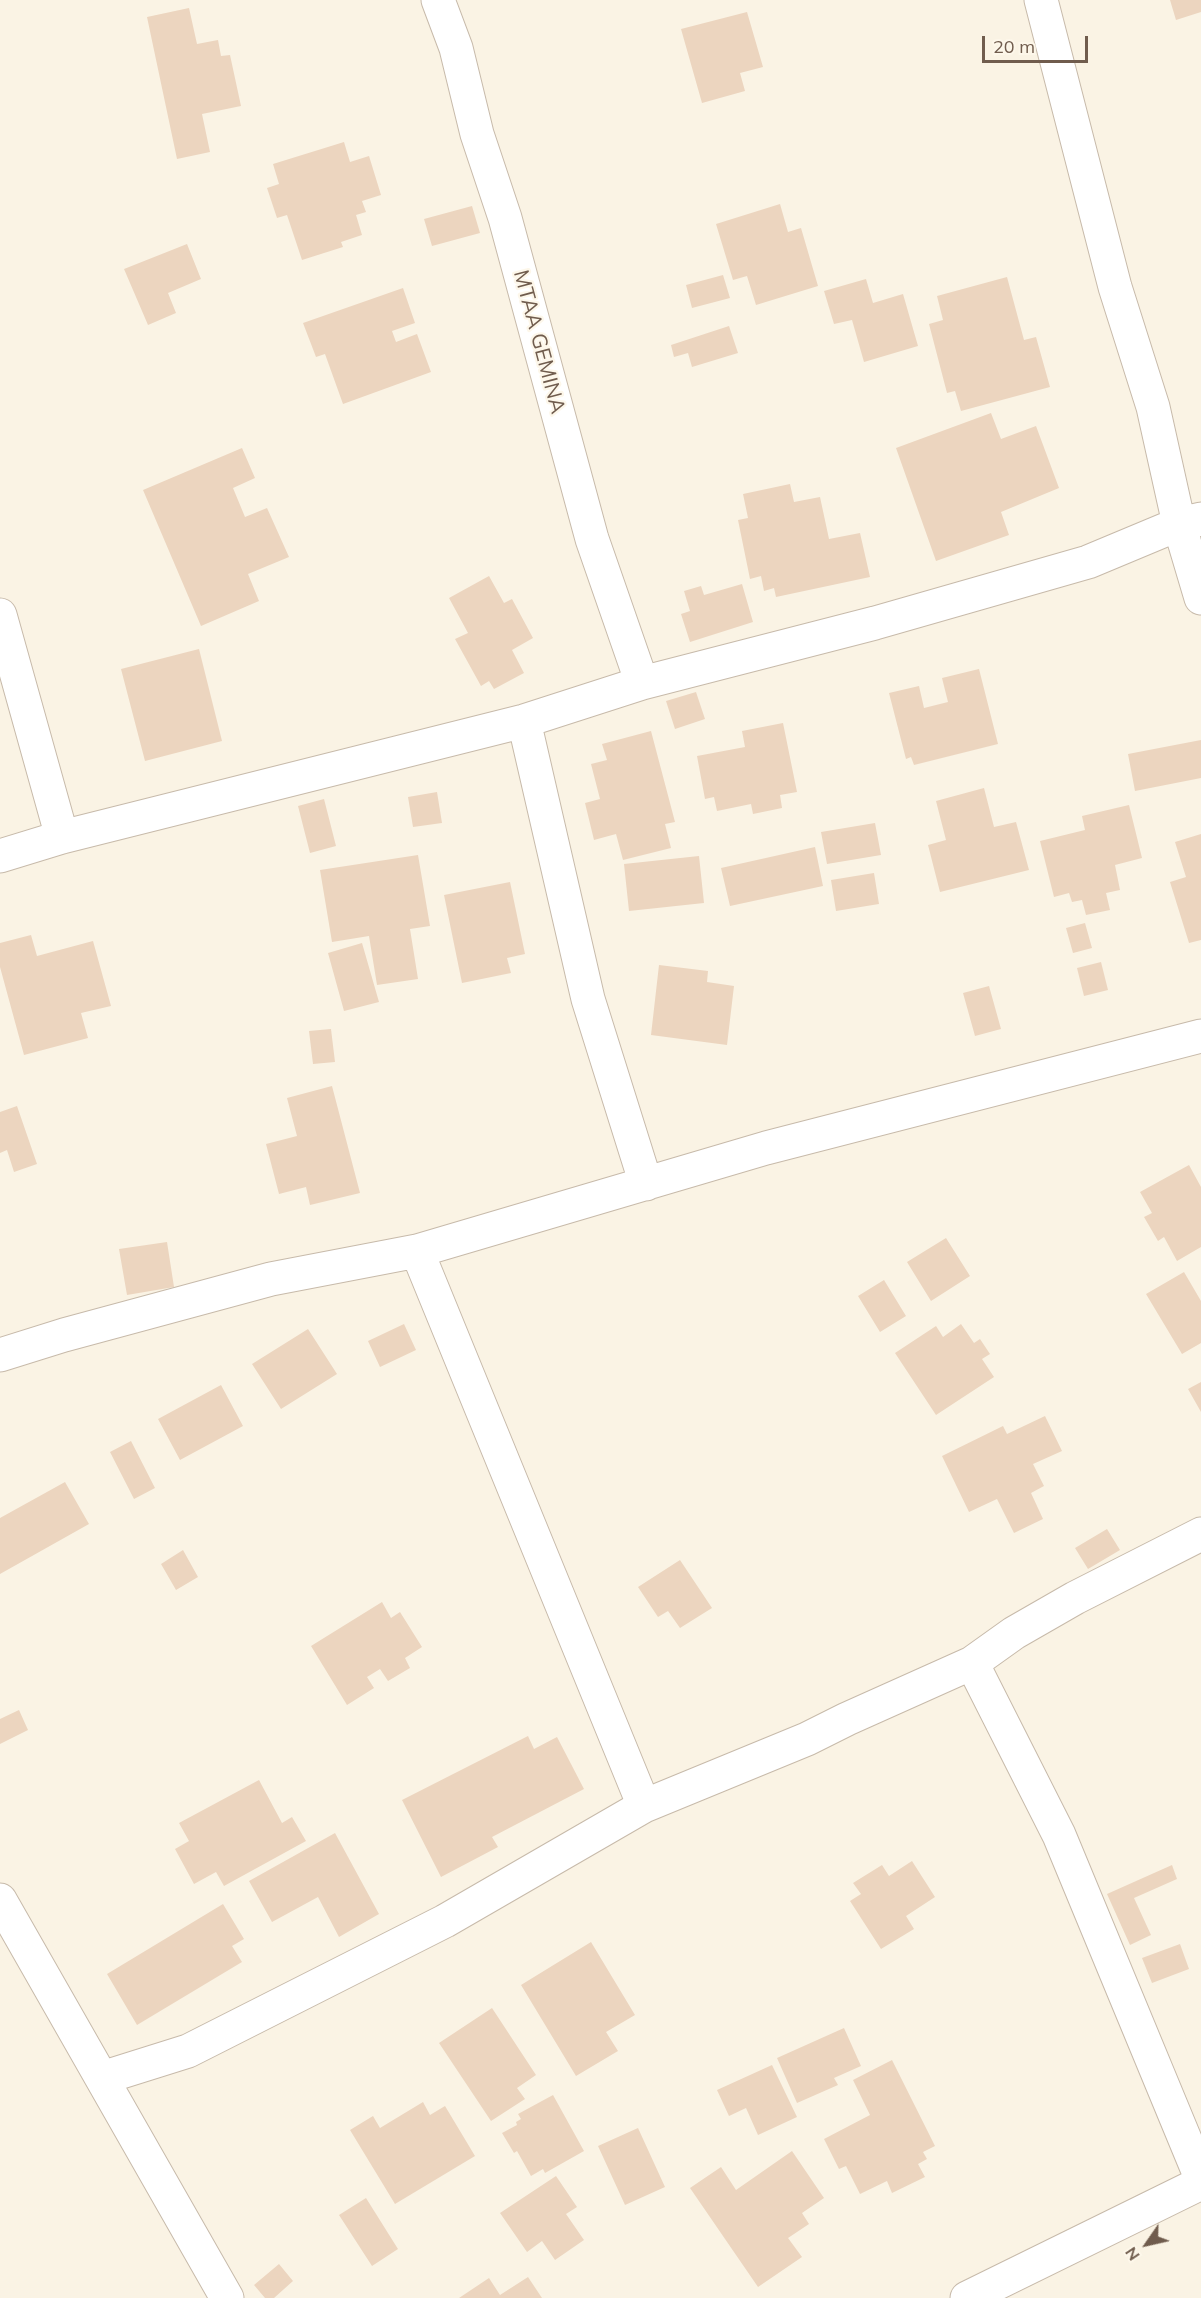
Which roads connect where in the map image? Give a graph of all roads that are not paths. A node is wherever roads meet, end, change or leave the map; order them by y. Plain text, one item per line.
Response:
1 (438, 0) edge
2 (1041, 0) edge
3 (1190, 521) edge
4 (1201, 598) edge
5 (0, 615) edge
6 (642, 683) junction
7 (524, 721) junction
8 (62, 837) junction
9 (0, 856) edge
10 (1201, 1036) edge
11 (646, 1184) junction
12 (417, 1251) junction
13 (0, 1355) edge
14 (1201, 1533) edge
15 (972, 1663) junction
16 (644, 1806) junction
17 (0, 1900) edge
18 (102, 2078) junction
19 (1201, 2178) edge
20 (1201, 2183) edge
21 (227, 2298) edge
22 (967, 2298) edge

1 - 6 street, MTAA GEMINA
2 - 3 street
3 - 4 street
3 - 6 street
5 - 8 street
6 - 7 street
7 - 8 street
7 - 11 street
8 - 9 street
10 - 11 street
11 - 12 street
12 - 13 street
12 - 16 street
14 - 15 street
15 - 16 street
15 - 19 street
16 - 18 street
17 - 18 street
18 - 21 street
20 - 22 street

